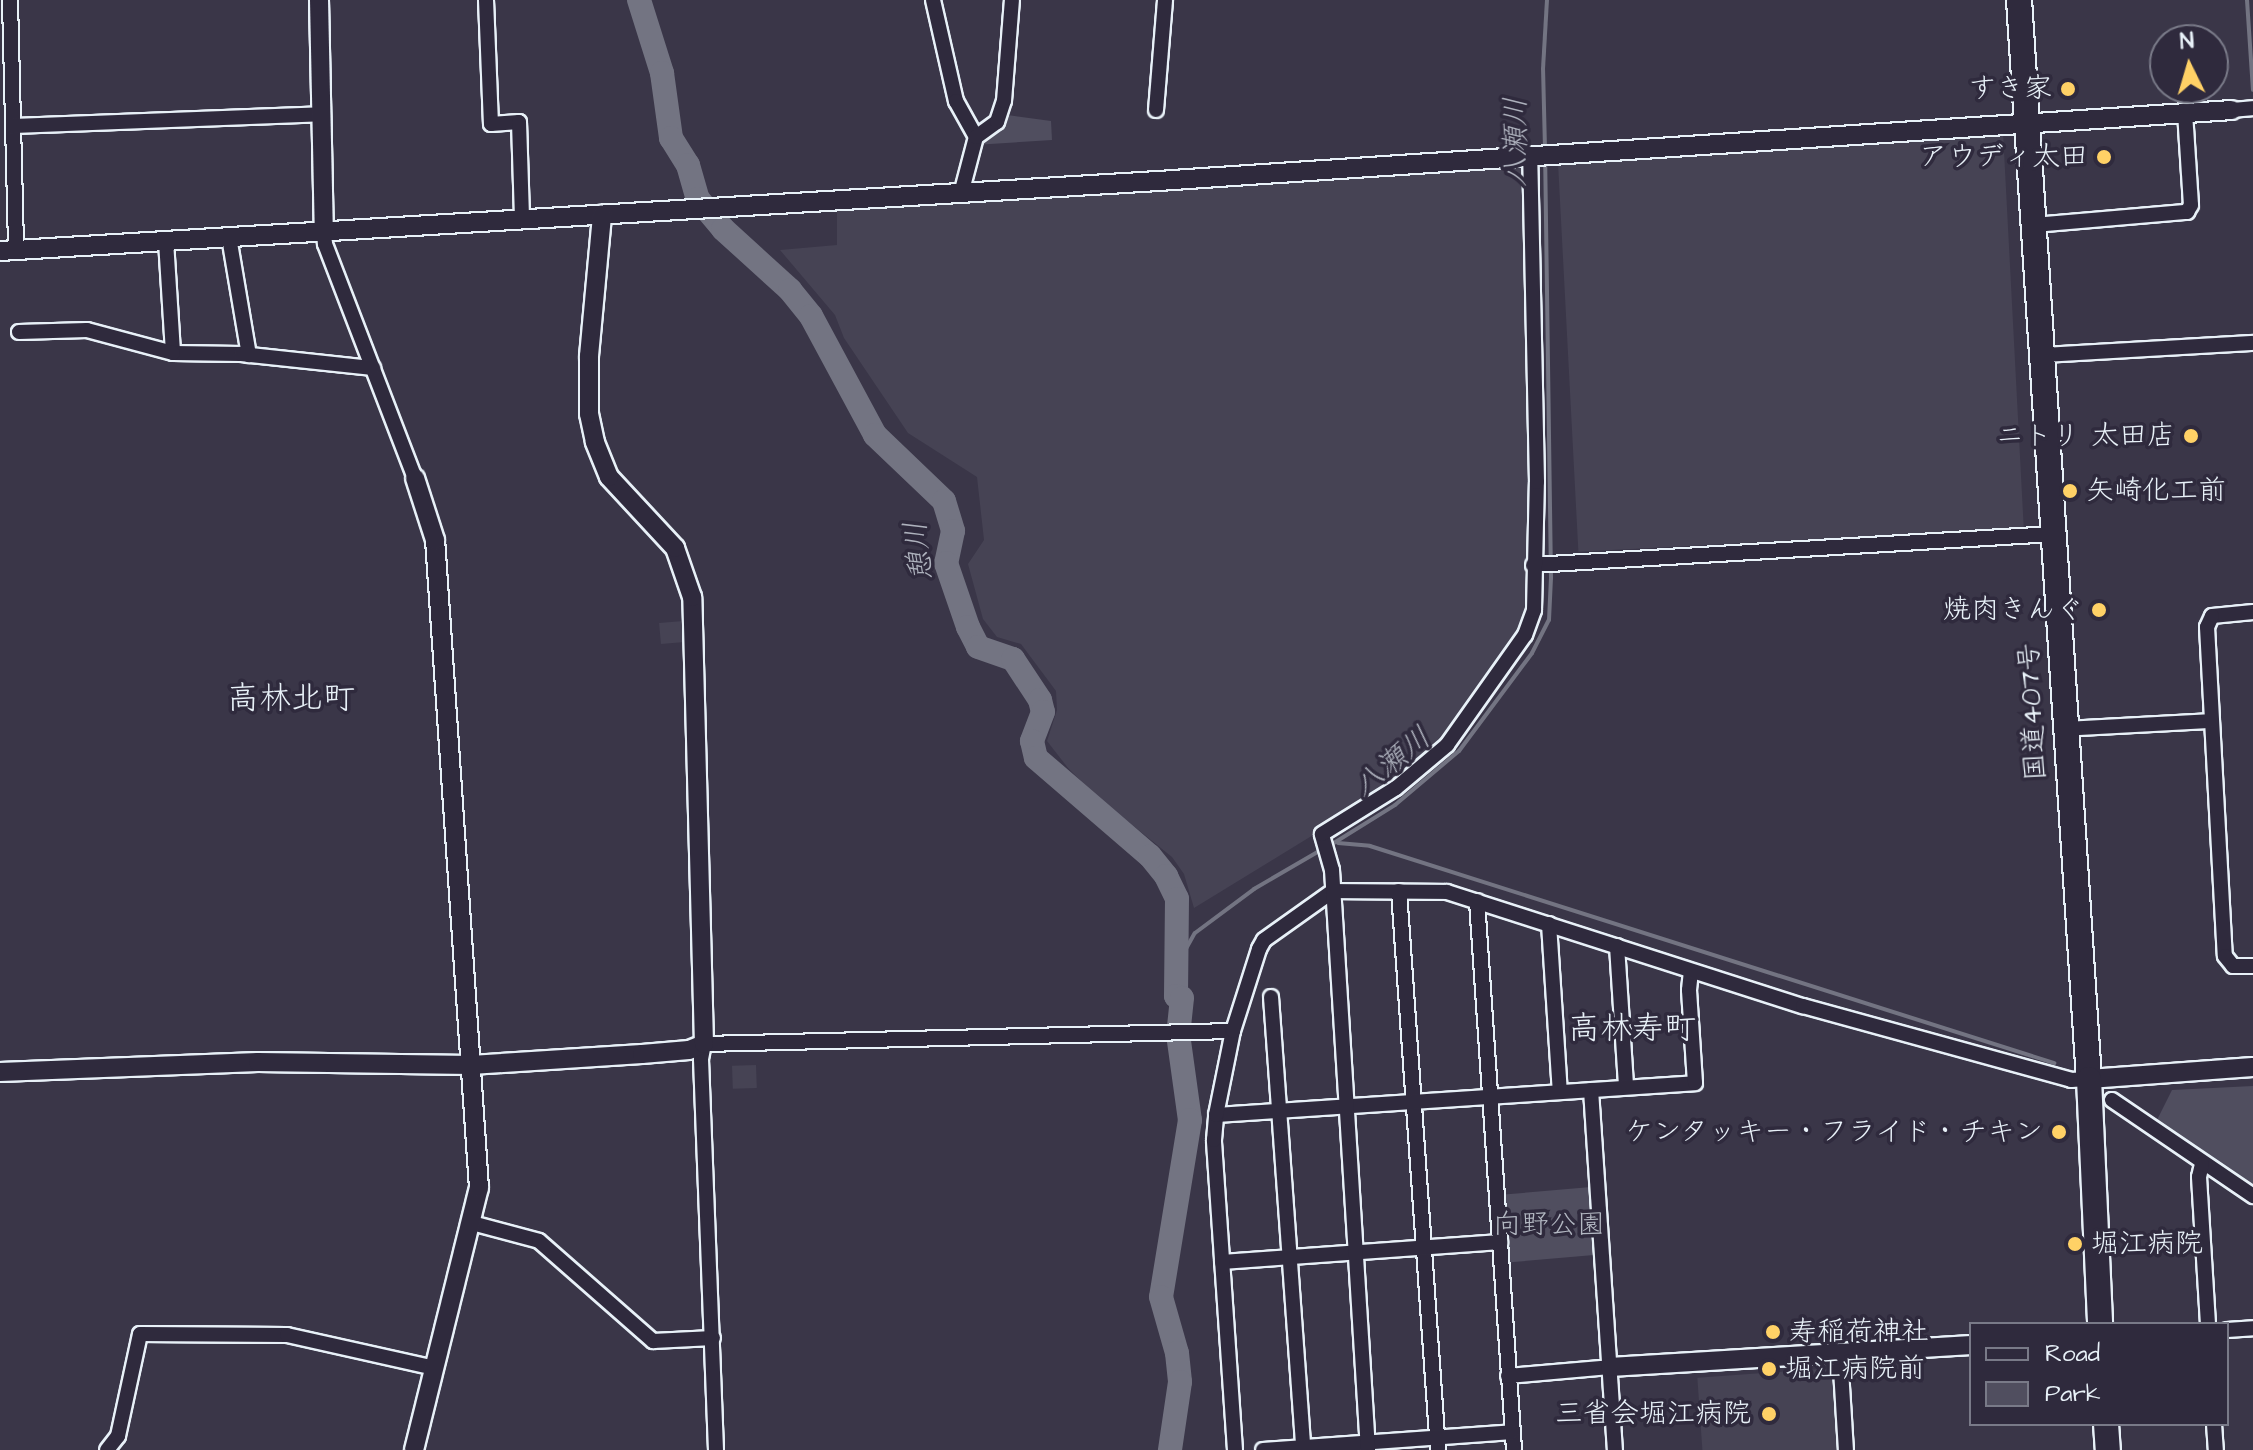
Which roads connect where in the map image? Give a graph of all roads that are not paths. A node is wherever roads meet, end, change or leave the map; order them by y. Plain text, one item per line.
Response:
1 (10, 0) edge
2 (319, 0) edge
3 (486, 0) edge
4 (933, 0) edge
5 (1012, 0) edge
6 (1165, 0) edge
7 (2019, 0) edge
8 (6, 60) edge
9 (2253, 108) edge
10 (1156, 110) dead end
11 (2232, 110) joint
12 (2185, 113) junction
13 (321, 114) junction
14 (2027, 122) junction
15 (14, 126) junction
16 (976, 137) junction
17 (1542, 156) junction
18 (961, 194) junction
19 (602, 215) junction
20 (522, 220) junction
21 (2034, 225) junction
22 (324, 231) junction
23 (229, 237) junction
24 (166, 241) junction
25 (8, 250) edge
26 (19, 332) dead end
27 (2253, 343) edge
28 (173, 353) junction
29 (249, 355) junction
30 (2042, 355) junction
31 (373, 368) junction
32 (415, 478) joint
33 (2053, 534) junction
34 (1536, 566) junction
35 (2253, 612) edge
36 (2211, 721) junction
37 (2063, 729) junction
38 (1333, 891) junction
39 (1399, 891) junction
40 (1477, 901) junction
41 (1549, 924) junction
42 (1617, 946) junction
43 (2253, 966) edge
44 (1691, 971) junction
45 (1271, 997) dead end
46 (1233, 1031) junction
47 (704, 1044) junction
48 (471, 1065) junction
49 (2253, 1067) edge
50 (0, 1072) edge
51 (2089, 1079) junction
52 (1626, 1087) junction
53 (1591, 1090) junction
54 (1560, 1092) junction
55 (1490, 1096) junction
56 (2112, 1100) dead end
57 (1414, 1102) junction
58 (1346, 1106) junction
59 (1280, 1110) junction
60 (1216, 1115) junction
61 (2202, 1164) junction
62 (2253, 1196) edge
63 (472, 1223) junction
64 (1500, 1242) junction
65 (1424, 1248) junction
66 (1356, 1252) junction
67 (1290, 1257) junction
68 (1222, 1262) junction
69 (2100, 1322) edge
70 (2208, 1322) edge
71 (2253, 1328) edge
72 (2229, 1330) edge
73 (713, 1338) junction
74 (1969, 1345) edge
75 (1840, 1353) junction
76 (1610, 1367) junction
77 (435, 1368) junction
78 (1508, 1376) junction
79 (2106, 1426) edge
80 (2214, 1426) edge
81 (1512, 1432) junction
82 (1438, 1444) edge
83 (1368, 1446) edge
84 (1303, 1447) junction
85 (107, 1450) edge
86 (414, 1450) edge
87 (716, 1450) edge
88 (1235, 1450) edge
89 (1263, 1450) edge
90 (1514, 1450) edge
91 (1615, 1450) edge
92 (1846, 1450) edge
93 (2108, 1450) edge
94 (2216, 1450) edge

1 - 8 street
2 - 13 street
3 - 20 street
4 - 16 street
5 - 16 street
6 - 10 street
7 - 14 highway, 国道407号
8 - 15 street
9 - 11 street
11 - 12 street
12 - 14 street
12 - 21 street
13 - 15 street
13 - 22 street
14 - 17 street
14 - 21 highway, 国道407号
15 - 25 street
16 - 18 street
17 - 18 street
17 - 34 street
18 - 19 street
19 - 20 street
19 - 47 street
20 - 22 street
21 - 30 highway, 国道407号
22 - 23 street
22 - 31 street
23 - 24 street
23 - 29 street
24 - 25 street
24 - 28 street
26 - 28 street
27 - 30 street
28 - 29 street
29 - 31 street
30 - 33 highway, 国道407号
31 - 32 street
32 - 48 street
33 - 34 street
33 - 37 highway, 国道407号
34 - 38 street
35 - 36 street
36 - 37 street
36 - 43 street
37 - 51 highway, 国道407号
38 - 39 street
38 - 46 street
38 - 58 street
39 - 40 street
39 - 57 street
40 - 41 street
40 - 55 street
41 - 42 street
41 - 54 street
42 - 44 street
42 - 52 street
44 - 51 street
44 - 52 street
45 - 59 street
46 - 47 street
46 - 60 street
47 - 48 street
47 - 73 street
48 - 50 street
48 - 63 street
49 - 51 street
51 - 69 highway, 国道407号
52 - 53 street
53 - 54 street
53 - 76 street
54 - 55 street
55 - 57 street
55 - 64 street
56 - 61 street
57 - 58 street
57 - 65 street
58 - 59 street
58 - 66 street
59 - 60 street
59 - 67 street
60 - 68 street
61 - 62 street
61 - 70 street
63 - 73 street
63 - 77 street
64 - 65 street
64 - 78 street
65 - 66 street
65 - 82 street
66 - 67 street
66 - 83 street
67 - 68 street
67 - 84 street
68 - 88 street
71 - 72 street
73 - 87 street
74 - 75 street
75 - 76 street
75 - 92 street
76 - 78 street
76 - 91 street
77 - 85 street
77 - 86 street
78 - 81 street
79 - 93 highway
80 - 94 street
81 - 82 street
81 - 90 street
82 - 83 street
83 - 84 street
84 - 89 street

